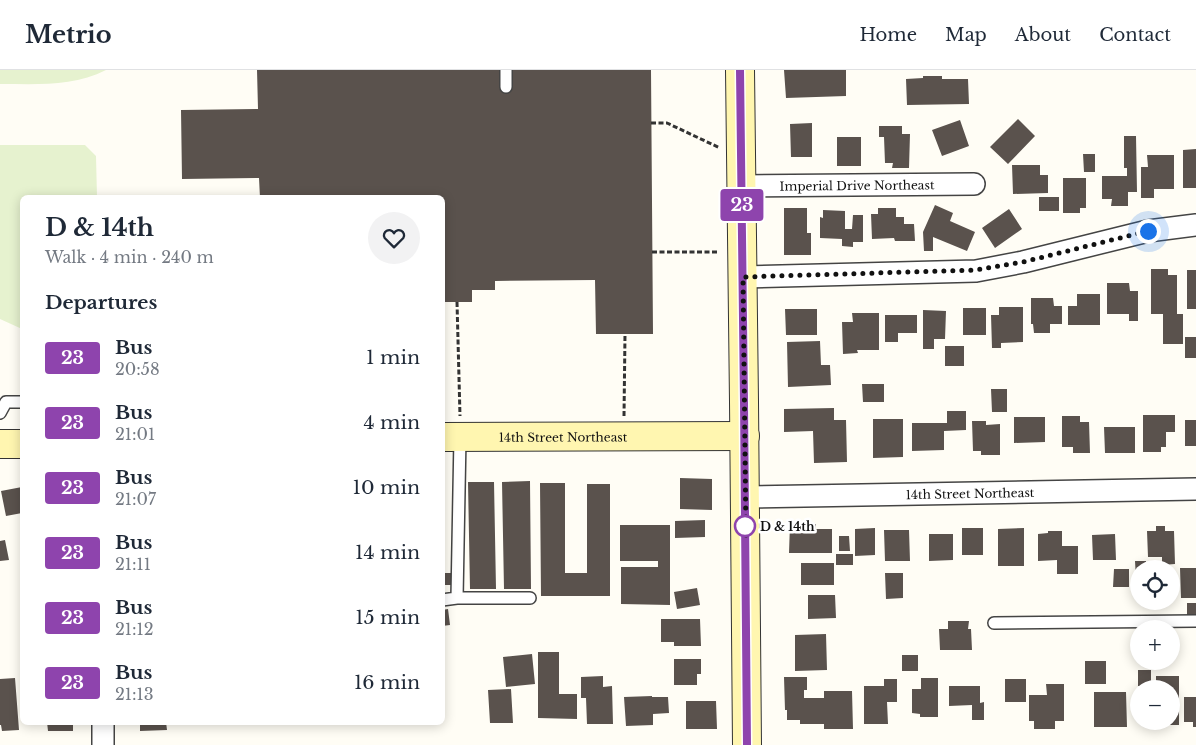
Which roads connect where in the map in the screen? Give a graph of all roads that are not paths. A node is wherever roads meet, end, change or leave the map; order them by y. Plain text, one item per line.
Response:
1 (506, 70) edge
2 (740, 70) edge
3 (506, 87) dead end
4 (974, 184) dead end
5 (742, 186) junction
6 (1196, 224) edge
7 (743, 277) junction
8 (20, 402) edge
9 (0, 413) edge
10 (745, 436) junction
11 (451, 437) edge
12 (0, 444) edge
13 (20, 444) edge
14 (1196, 490) edge
15 (745, 497) junction
16 (457, 598) junction
17 (530, 598) dead end
18 (445, 600) edge
19 (1196, 622) edge
20 (994, 623) dead end
21 (103, 725) edge
22 (103, 745) edge
23 (747, 745) edge

1 - 3 lane
2 - 5 street
4 - 5 street, Imperial Drive Northeast
5 - 7 street
6 - 7 street
7 - 10 street
8 - 9 lane
10 - 11 street, 14th Street Northeast
10 - 15 street
11 - 16 lane
12 - 13 street
14 - 15 street, 14th Street Northeast
15 - 23 street
16 - 17 lane
16 - 18 lane
19 - 20 lane
21 - 22 street

